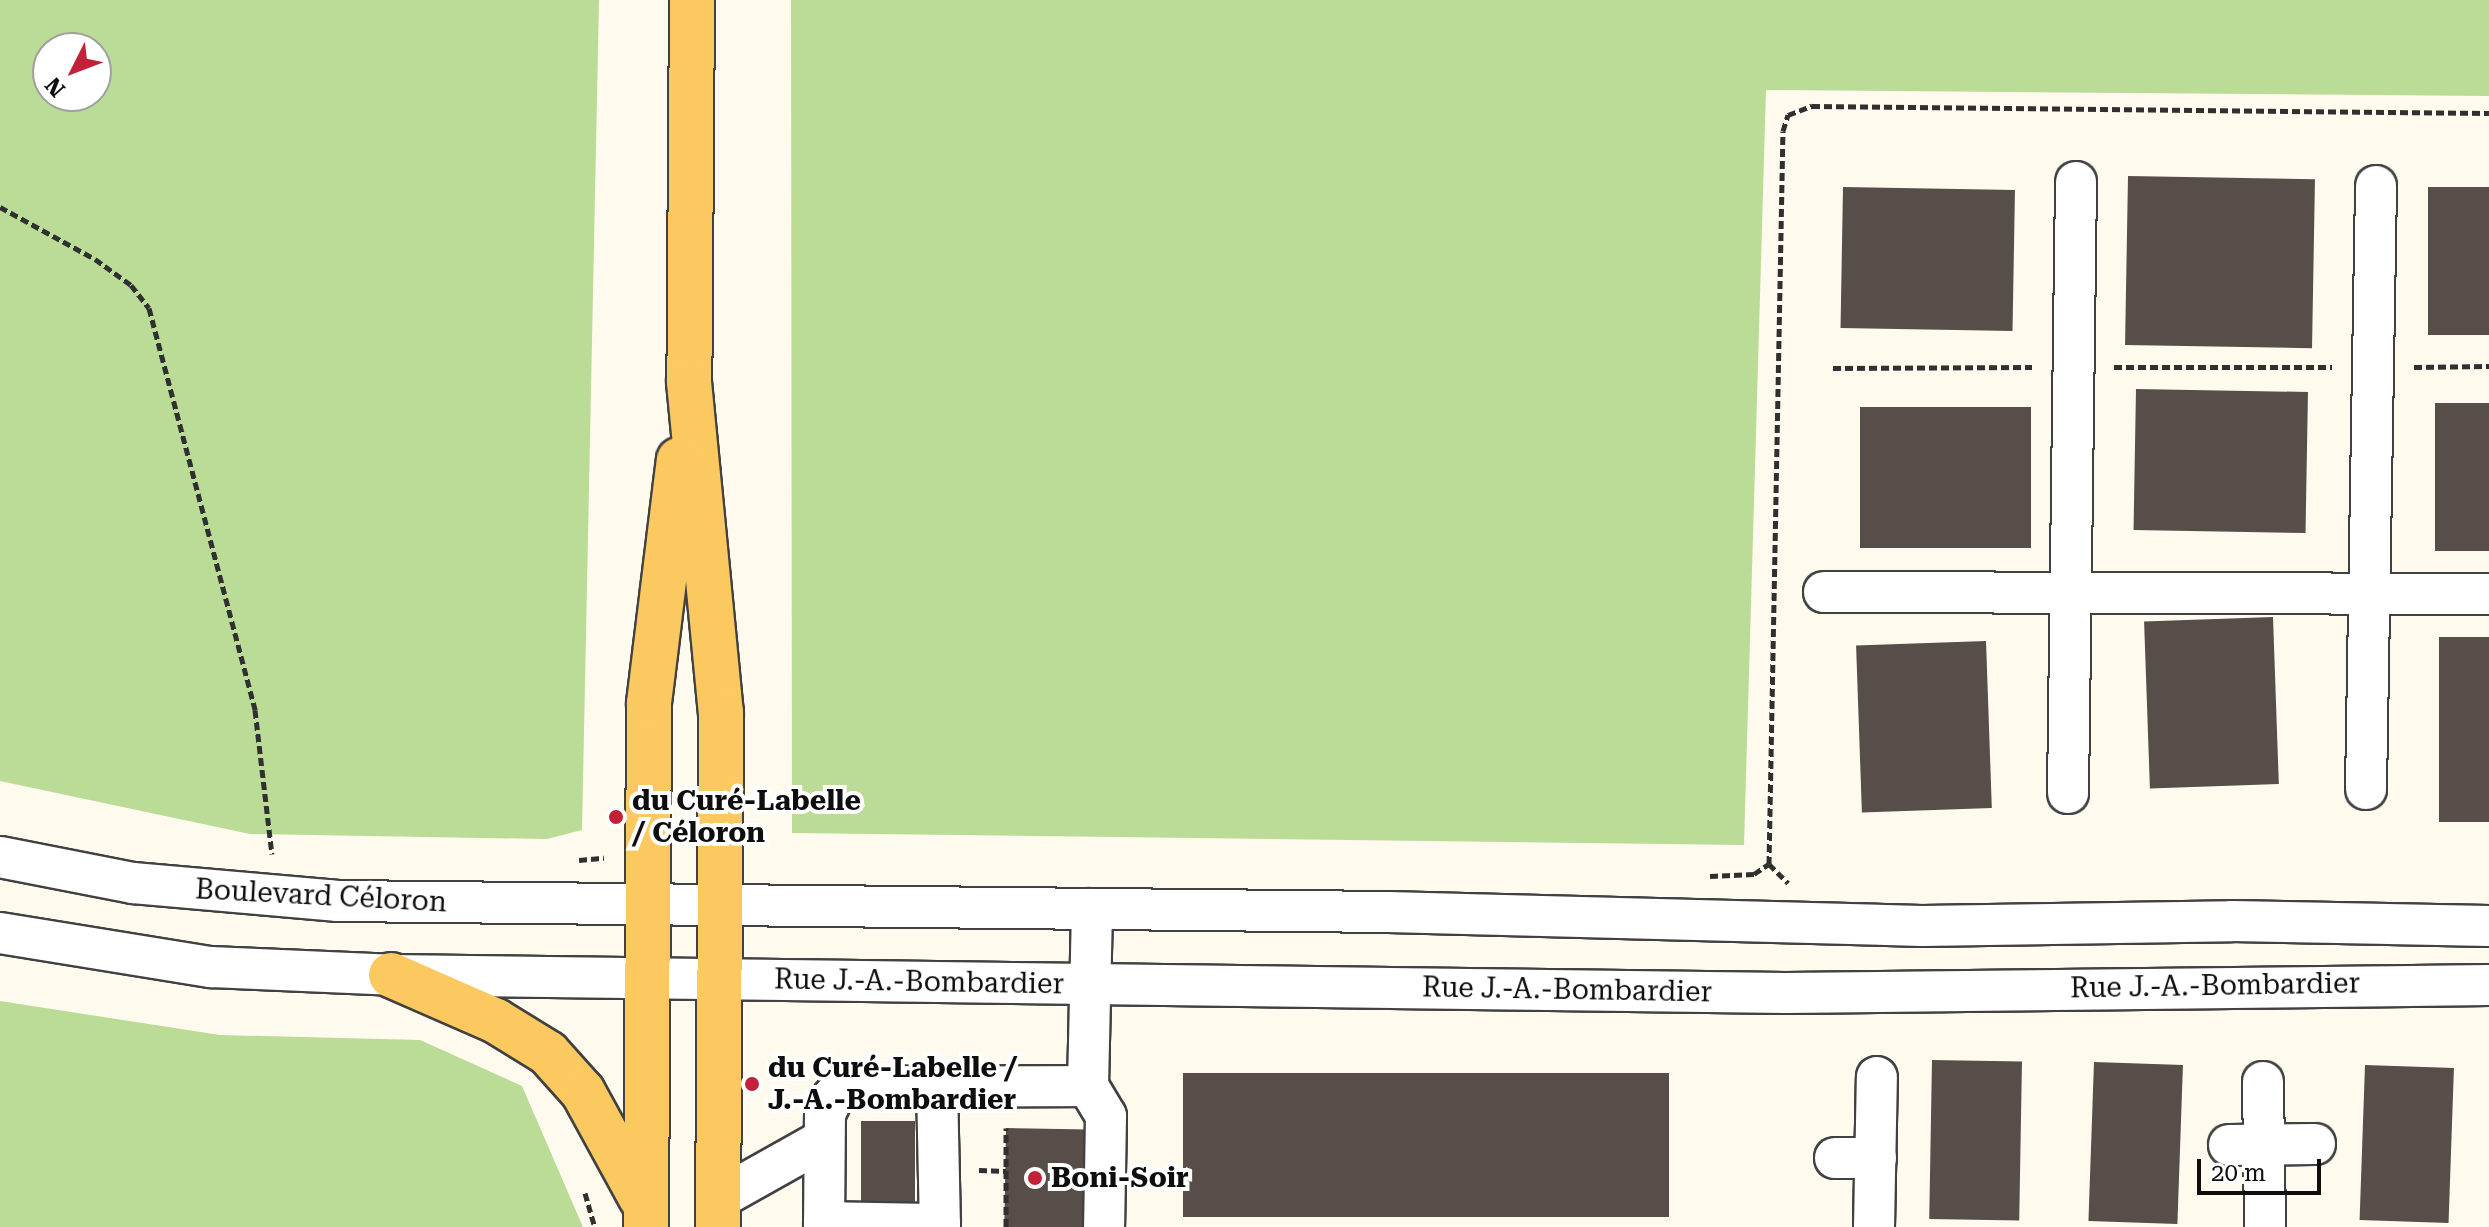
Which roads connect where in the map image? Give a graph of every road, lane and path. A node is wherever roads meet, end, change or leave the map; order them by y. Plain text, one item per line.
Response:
1 (692, 0) edge
2 (2489, 113) edge
3 (2076, 182) dead end
4 (2376, 186) dead end
5 (0, 207) edge
6 (2489, 366) edge
7 (2076, 367) junction
8 (2374, 367) junction
9 (1833, 368) dead end
10 (689, 382) junction
11 (1824, 592) dead end
12 (2071, 593) junction
13 (2369, 594) junction
14 (2489, 594) edge
15 (2366, 789) dead end
16 (2068, 793) dead end
17 (0, 857) edge
18 (273, 860) dead end
19 (1791, 893) dead end
20 (721, 905) junction
21 (645, 907) junction
22 (1092, 909) junction
23 (2489, 926) edge
24 (0, 933) edge
25 (391, 975) junction
26 (644, 978) junction
27 (719, 979) junction
28 (1090, 984) junction
29 (2489, 985) edge
30 (1877, 1077) dead end
31 (2263, 1082) dead end
32 (937, 1085) junction
33 (1088, 1086) junction
34 (1020, 1128) dead end
35 (823, 1140) junction
36 (2315, 1144) dead end
37 (2246, 1145) junction
38 (1835, 1158) dead end
39 (1876, 1158) junction
40 (718, 1213) edge
41 (646, 1218) edge
42 (824, 1225) edge
43 (940, 1225) edge
44 (1006, 1227) edge
45 (1104, 1227) edge
46 (1874, 1227) edge
47 (2265, 1227) edge

1 - 10 main road
2 - 19 path
3 - 7 street
4 - 8 street
5 - 18 path
6 - 8 path
7 - 8 path
7 - 9 path
7 - 12 street
8 - 13 street
10 - 20 main road
10 - 21 main road
11 - 12 street
12 - 13 street
12 - 16 street
13 - 14 street
13 - 15 street
17 - 21 street, Boulevard Céloron
20 - 21 street
20 - 22 street
20 - 27 main road
21 - 26 main road
22 - 23 street
22 - 28 street
24 - 25 street
25 - 26 street
25 - 41 main road
26 - 27 street, Rue J.-A.-Bombardier
26 - 41 main road
27 - 28 street, Rue J.-A.-Bombardier
27 - 40 main road
28 - 29 street, Rue J.-A.-Bombardier
28 - 33 street
30 - 39 street
31 - 37 street
32 - 33 street
32 - 35 street
32 - 43 street
33 - 45 street
34 - 44 path
35 - 40 street
35 - 42 street
36 - 37 street
37 - 47 street
38 - 39 street
39 - 46 street
42 - 43 street

